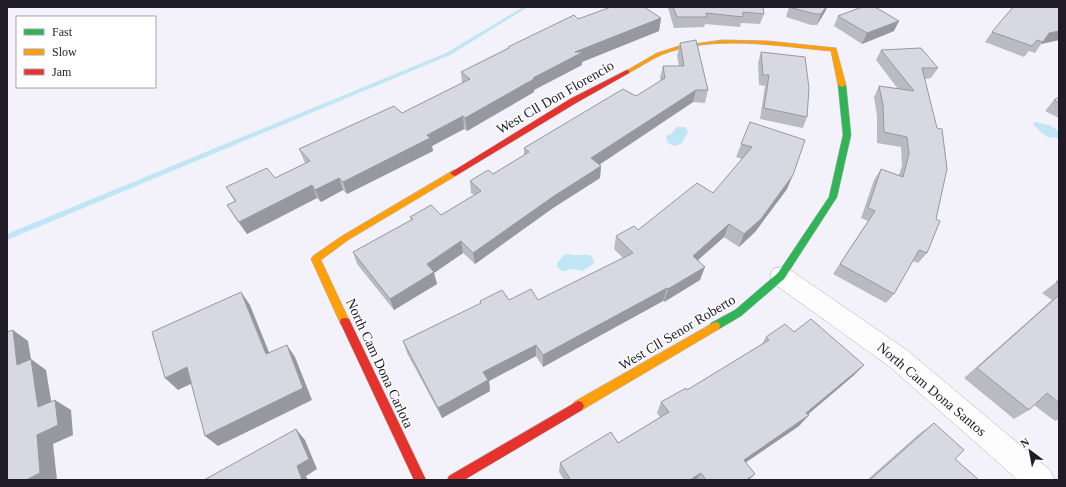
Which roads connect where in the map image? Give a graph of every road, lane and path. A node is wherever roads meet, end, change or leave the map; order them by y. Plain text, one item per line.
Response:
1 (834, 49) joint
2 (316, 259) joint
3 (781, 276) junction
4 (420, 480) edge
5 (452, 480) edge
6 (1040, 480) edge

1 - 2 street, West Cll Don Florencio
1 - 3 street, West Cll Senor Roberto
2 - 4 street, North Cam Dona Carlota
3 - 5 street, West Cll Senor Roberto
3 - 6 street, North Cam Dona Santos

